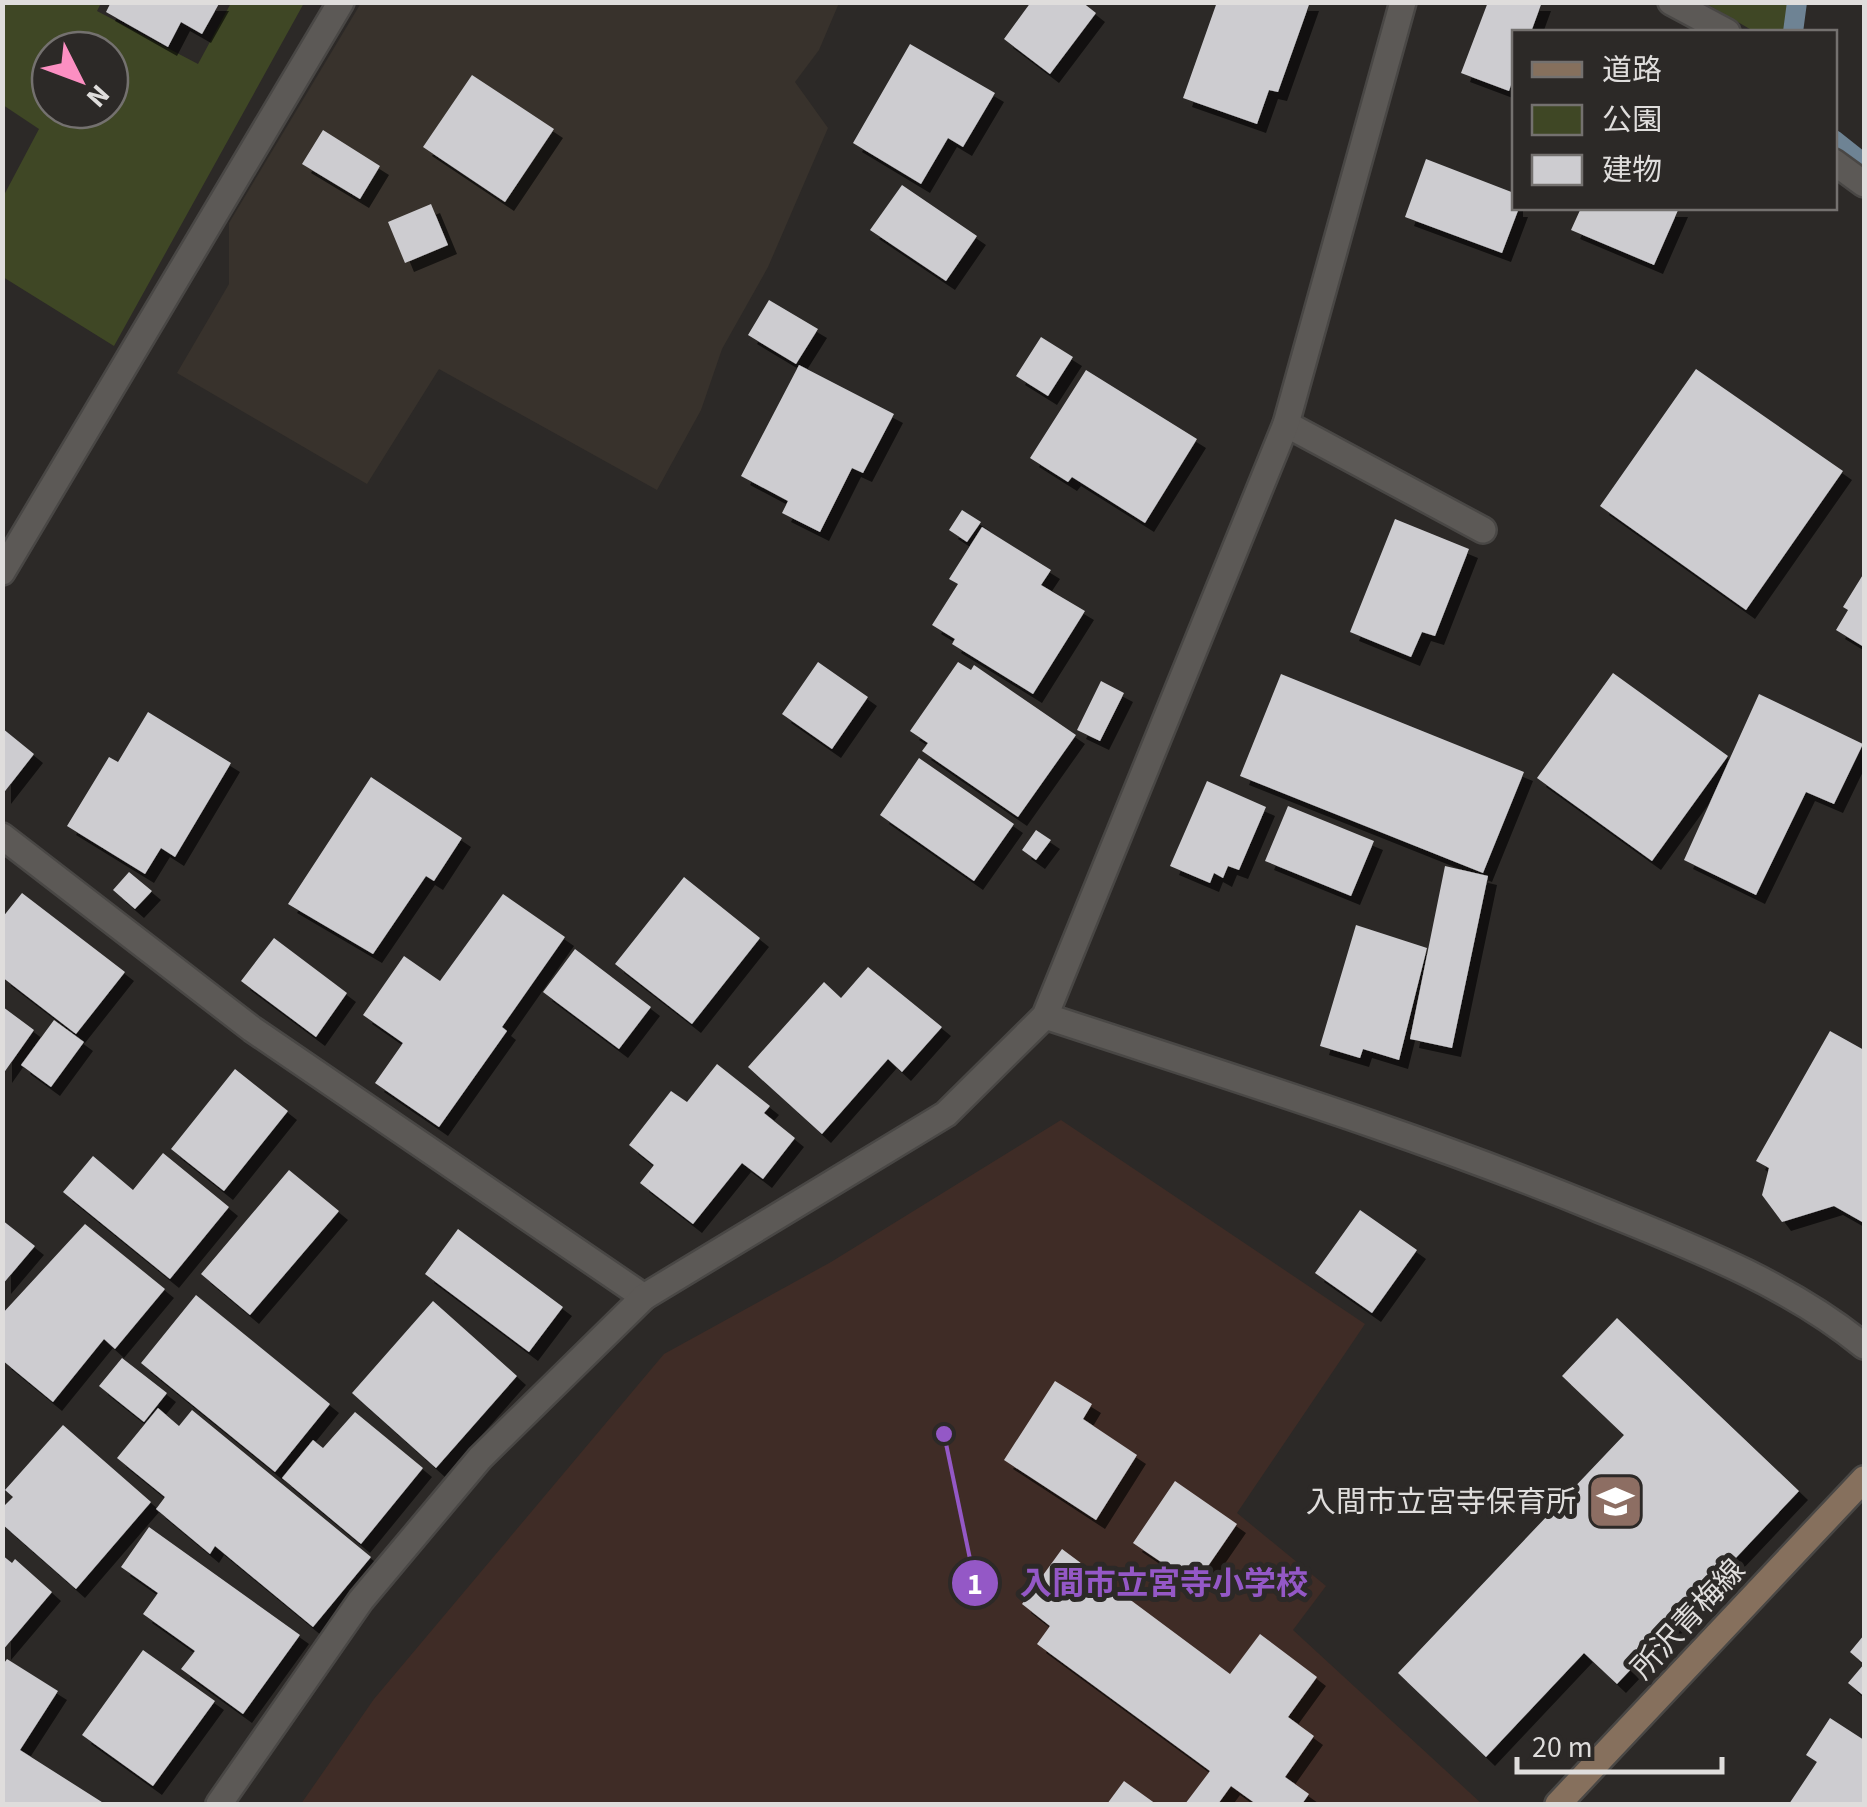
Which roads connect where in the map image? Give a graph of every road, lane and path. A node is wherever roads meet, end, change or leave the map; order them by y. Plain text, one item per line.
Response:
1 (342, 2) edge
2 (1403, 2) edge
3 (1671, 2) edge
4 (1723, 30) edge
5 (1837, 164) edge
6 (1864, 184) edge
7 (1286, 424) junction
8 (1482, 530) dead end
9 (2, 572) edge
10 (2, 836) edge
11 (1045, 1016) junction
12 (644, 1297) junction
13 (1864, 1346) edge
14 (1864, 1479) edge
15 (218, 1804) edge
16 (1558, 1804) edge

1 - 9 street
2 - 7 street
3 - 4 street
5 - 6 street
7 - 8 street
7 - 11 street
10 - 12 street
11 - 12 street
11 - 13 street
12 - 15 street
14 - 16 main road, 所沢青梅線

